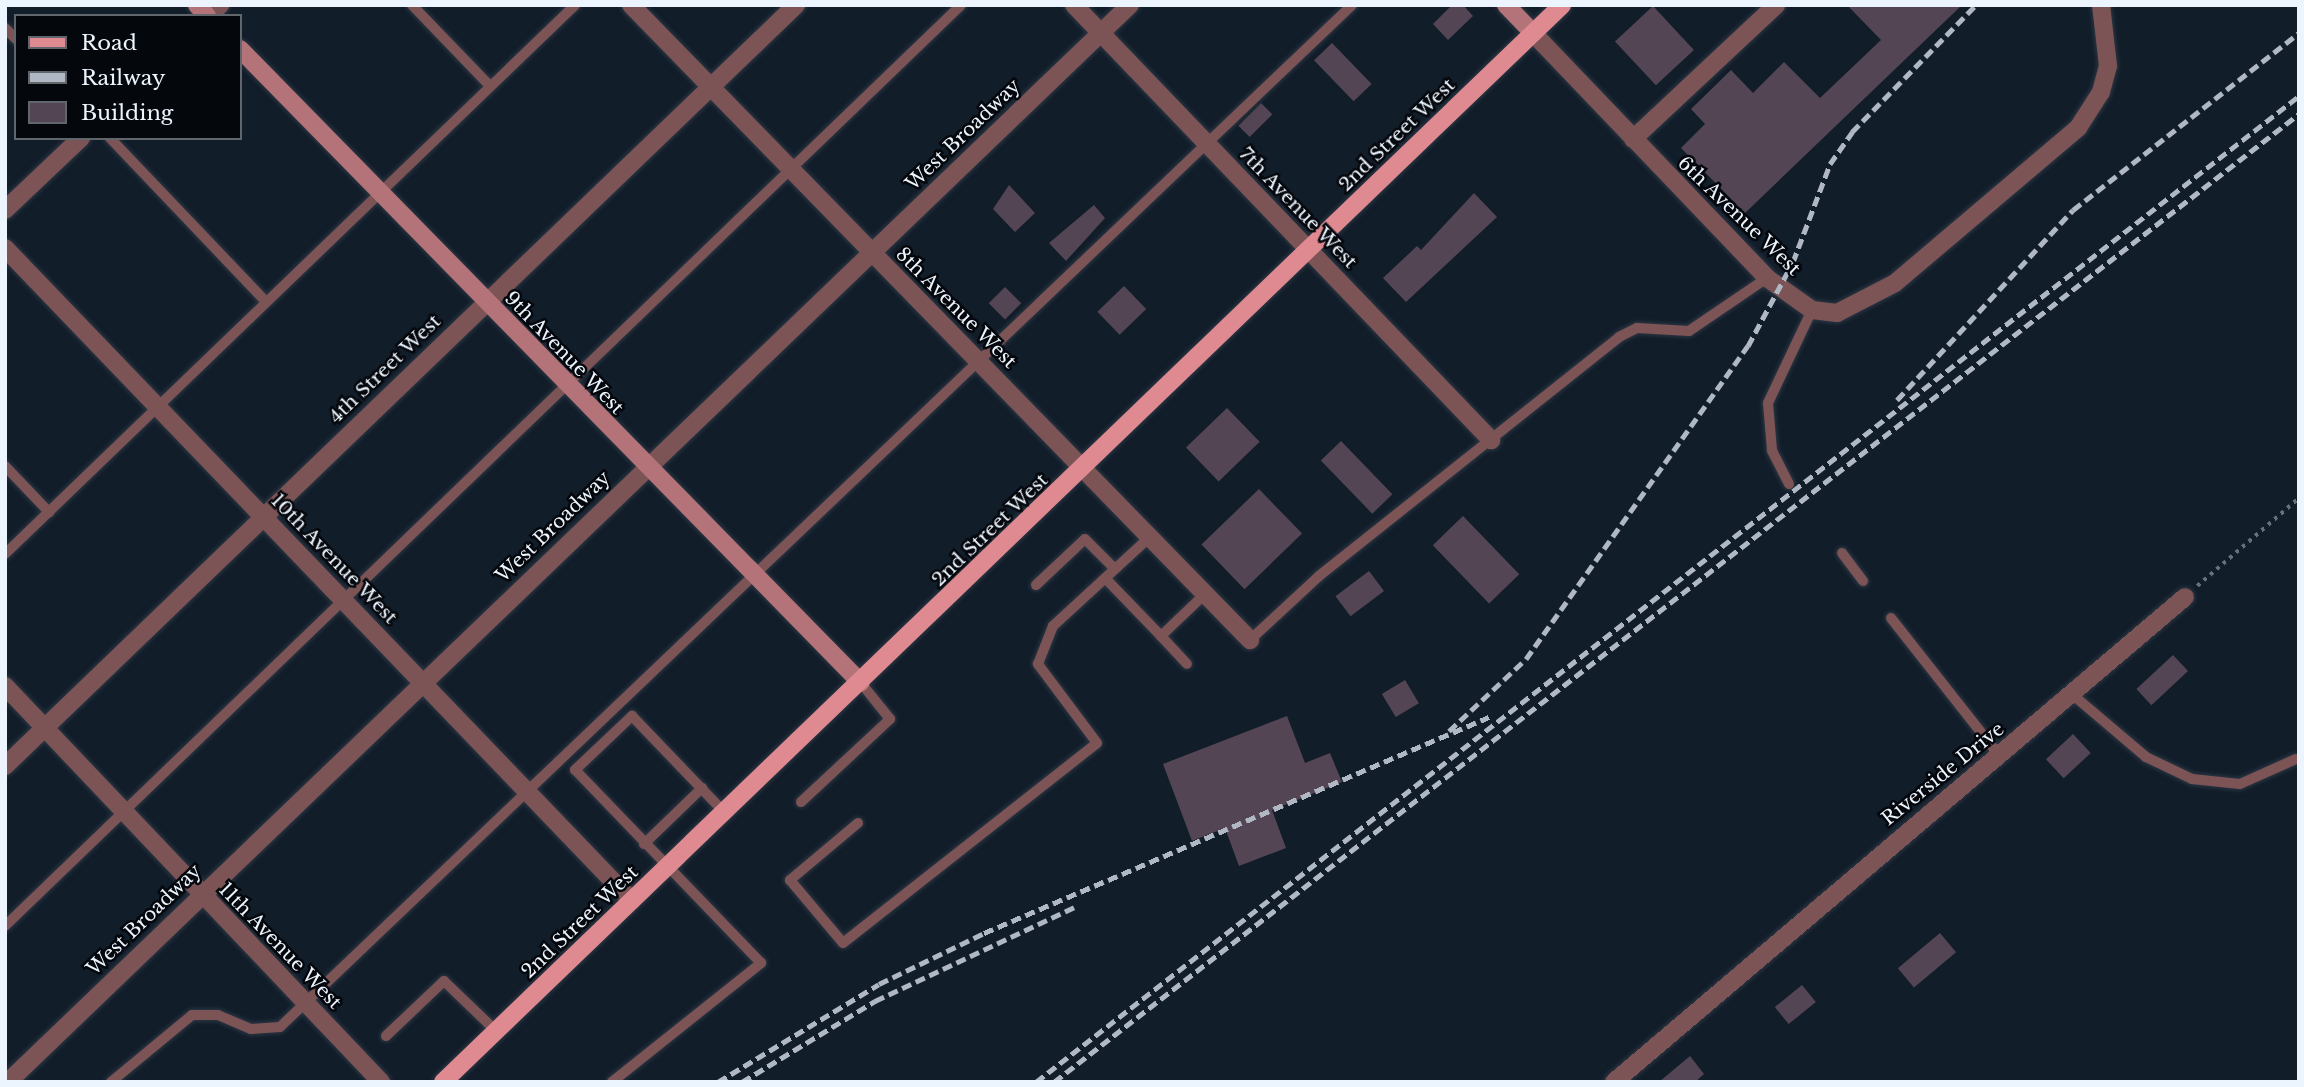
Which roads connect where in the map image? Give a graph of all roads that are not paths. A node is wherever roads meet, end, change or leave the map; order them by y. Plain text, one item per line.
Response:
1 (412, 5) edge
2 (575, 5) edge
3 (632, 5) edge
4 (796, 5) edge
5 (961, 5) edge
6 (1074, 5) edge
7 (1130, 5) edge
8 (1352, 5) edge
9 (1506, 5) edge
10 (1562, 5) edge
11 (1776, 5) edge
12 (2101, 5) edge
13 (1101, 33) junction
14 (1532, 33) junction
15 (242, 51) edge
16 (490, 86) junction
17 (710, 88) junction
18 (1633, 139) junction
19 (78, 140) edge
20 (112, 140) edge
21 (1207, 144) junction
22 (790, 169) junction
23 (380, 193) junction
24 (5, 210) edge
25 (5, 248) edge
26 (1309, 250) junction
27 (871, 252) junction
28 (1767, 278) junction
29 (266, 302) junction
30 (486, 302) junction
31 (1812, 310) junction
32 (979, 362) junction
33 (568, 386) junction
34 (158, 406) junction
35 (1491, 440) junction
36 (5, 466) edge
37 (1085, 466) junction
38 (645, 467) junction
39 (1789, 484) dead end
40 (49, 512) junction
41 (262, 515) junction
42 (1152, 536) junction
43 (1842, 553) dead end
44 (5, 554) edge
45 (1115, 569) junction
46 (752, 577) junction
47 (1105, 578) junction
48 (1863, 581) dead end
49 (1036, 584) dead end
50 (1207, 593) junction
51 (2185, 597) road end
52 (345, 601) junction
53 (1891, 618) dead end
54 (1161, 636) junction
55 (1250, 640) joint
56 (1187, 664) dead end
57 (422, 681) junction
58 (861, 683) junction
59 (5, 686) edge
60 (2073, 695) junction
61 (45, 727) junction
62 (1999, 755) junction
63 (2296, 759) dead end
64 (5, 766) edge
65 (702, 788) junction
66 (527, 792) junction
67 (801, 802) dead end
68 (124, 812) junction
69 (725, 813) junction
70 (858, 823) dead end
71 (644, 844) junction
72 (667, 868) junction
73 (202, 894) junction
74 (632, 901) junction
75 (5, 926) edge
76 (306, 1003) junction
77 (496, 1031) junction
78 (386, 1035) dead end
79 (8, 1082) edge
80 (111, 1082) edge
81 (381, 1082) edge
82 (443, 1082) edge
83 (612, 1082) edge
84 (1614, 1082) edge

1 - 16 lane
2 - 16 lane
3 - 17 street, 8th Avenue West
4 - 17 street, 4th Street West
5 - 22 lane
6 - 13 street, 7th Avenue West
7 - 13 street, West Broadway
8 - 21 lane
9 - 14 street, 6th Avenue West
10 - 14 main road, 2nd Street West
11 - 18 street
12 - 31 street
13 - 21 street, 7th Avenue West
13 - 27 street, West Broadway
14 - 18 street, 6th Avenue West
14 - 26 main road, 2nd Street West
15 - 23 street, 9th Avenue West
16 - 23 lane
17 - 22 street, 8th Avenue West
17 - 30 street, 4th Street West
18 - 28 street, 6th Avenue West
19 - 24 street
20 - 29 lane
21 - 26 street, 7th Avenue West
21 - 32 lane
22 - 27 street, 8th Avenue West
22 - 33 lane
23 - 29 lane
23 - 30 street, 9th Avenue West
25 - 34 street, 10th Avenue West
26 - 35 street, 7th Avenue West
26 - 37 main road, 2nd Street West
27 - 32 street, 8th Avenue West
27 - 38 street, West Broadway
28 - 31 street, 6th Avenue West
28 - 35 lane
29 - 34 lane
30 - 33 street, 9th Avenue West
30 - 41 street, 4th Street West
31 - 39 lane
32 - 37 street, 8th Avenue West
32 - 46 lane
33 - 38 street, 9th Avenue West
33 - 52 lane
34 - 40 lane
34 - 41 street, 10th Avenue West
35 - 55 lane
36 - 40 lane
37 - 42 street, 8th Avenue West
37 - 58 main road, 2nd Street West
38 - 46 street, 9th Avenue West
38 - 57 street, West Broadway
40 - 44 lane
41 - 52 street, 10th Avenue West
41 - 61 street, 4th Street West
42 - 45 lane
42 - 50 street, 8th Avenue West
43 - 48 lane
45 - 47 lane
45 - 49 lane
46 - 58 street, 9th Avenue West
46 - 66 lane
47 - 54 lane
47 - 70 lane
50 - 54 lane
50 - 55 street, 8th Avenue West
51 - 60 street, Riverside Drive
52 - 57 street, 10th Avenue West
52 - 68 lane
53 - 62 lane
54 - 56 lane
57 - 66 street, 10th Avenue West
57 - 73 street, West Broadway
58 - 67 lane
58 - 69 main road, 2nd Street West
59 - 61 street, 11th Avenue West
60 - 62 street, Riverside Drive
60 - 63 lane
61 - 64 street, 4th Street West
61 - 68 street, 11th Avenue West
62 - 84 street, Riverside Drive
65 - 69 lane
65 - 71 lane
65 - 71 lane
66 - 74 street, 10th Avenue West
66 - 76 lane
68 - 73 street, 11th Avenue West
68 - 75 lane
69 - 72 main road, 2nd Street West
71 - 72 lane
72 - 74 main road, 2nd Street West
72 - 83 lane
73 - 76 street, 11th Avenue West
73 - 79 street, West Broadway
74 - 77 main road, 2nd Street West
76 - 80 lane
76 - 81 street, 11th Avenue West
77 - 78 lane
77 - 82 main road, 2nd Street West

